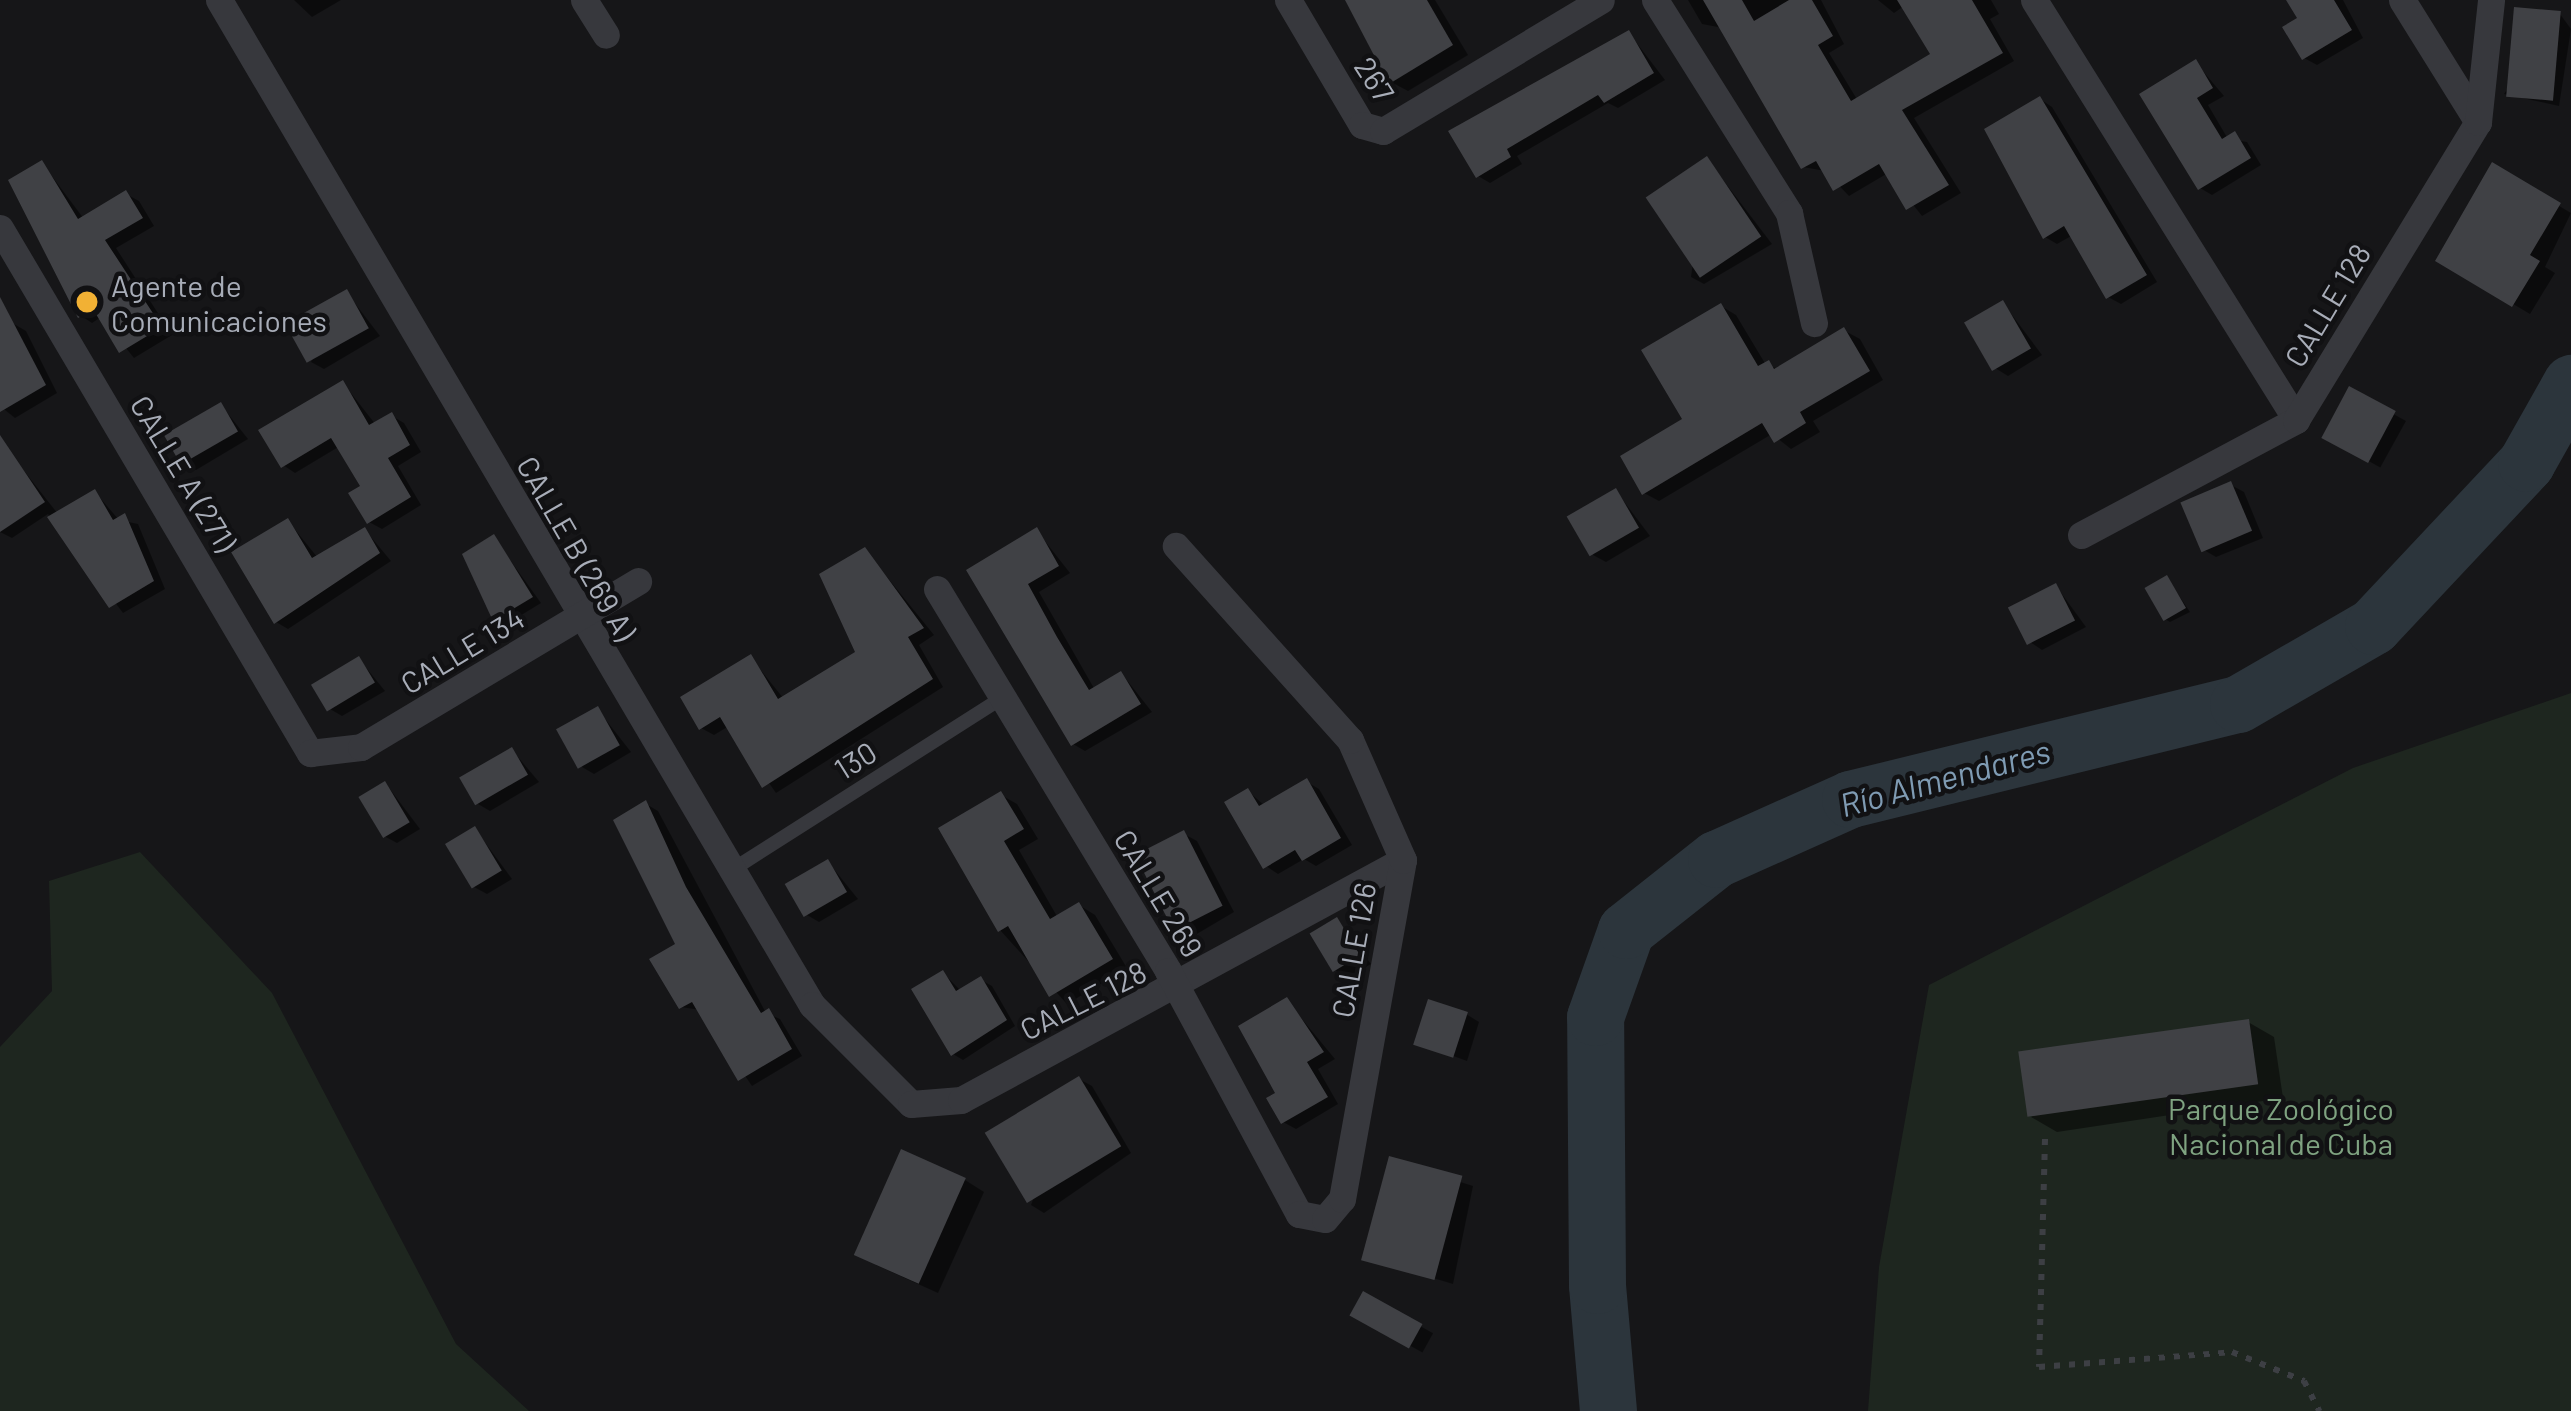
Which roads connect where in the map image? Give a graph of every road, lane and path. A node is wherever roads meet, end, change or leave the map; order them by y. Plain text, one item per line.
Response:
1 (219, 0) edge
2 (584, 0) edge
3 (1288, 0) edge
4 (1601, 0) edge
5 (1655, 0) edge
6 (2034, 0) edge
7 (2402, 0) edge
8 (2491, 0) edge
9 (606, 35) dead end
10 (2478, 122) junction
11 (0, 228) edge
12 (1814, 323) dead end
13 (2296, 420) junction
14 (2081, 535) dead end
15 (1176, 547) dead end
16 (638, 580) dead end
17 (938, 589) dead end
18 (581, 617) junction
19 (1003, 698) junction
20 (310, 753) joint
21 (1403, 860) junction
22 (735, 868) junction
23 (1178, 988) junction
24 (910, 1104) joint
25 (2045, 1139) dead end
26 (1325, 1219) joint
27 (2319, 1411) edge

1 - 18 street, CALLE B (269 A)
2 - 9 street
3 - 4 street, 267
5 - 12 street
6 - 13 street
7 - 10 street
8 - 10 street, CALLE 128
10 - 13 street, CALLE 128
11 - 20 street, CALLE A (271)
13 - 14 street
15 - 21 street, CALLE 126
16 - 18 street, CALLE 134
17 - 19 street, CALLE 269
18 - 20 street, CALLE 134
18 - 22 street, CALLE B (269 A)
19 - 22 lane, 130
19 - 23 street, CALLE 269
21 - 23 street, CALLE 128
21 - 26 street, CALLE 126
22 - 24 street, CALLE B (269 A)
23 - 24 street, CALLE 128
23 - 26 street, CALLE 269
25 - 27 path

